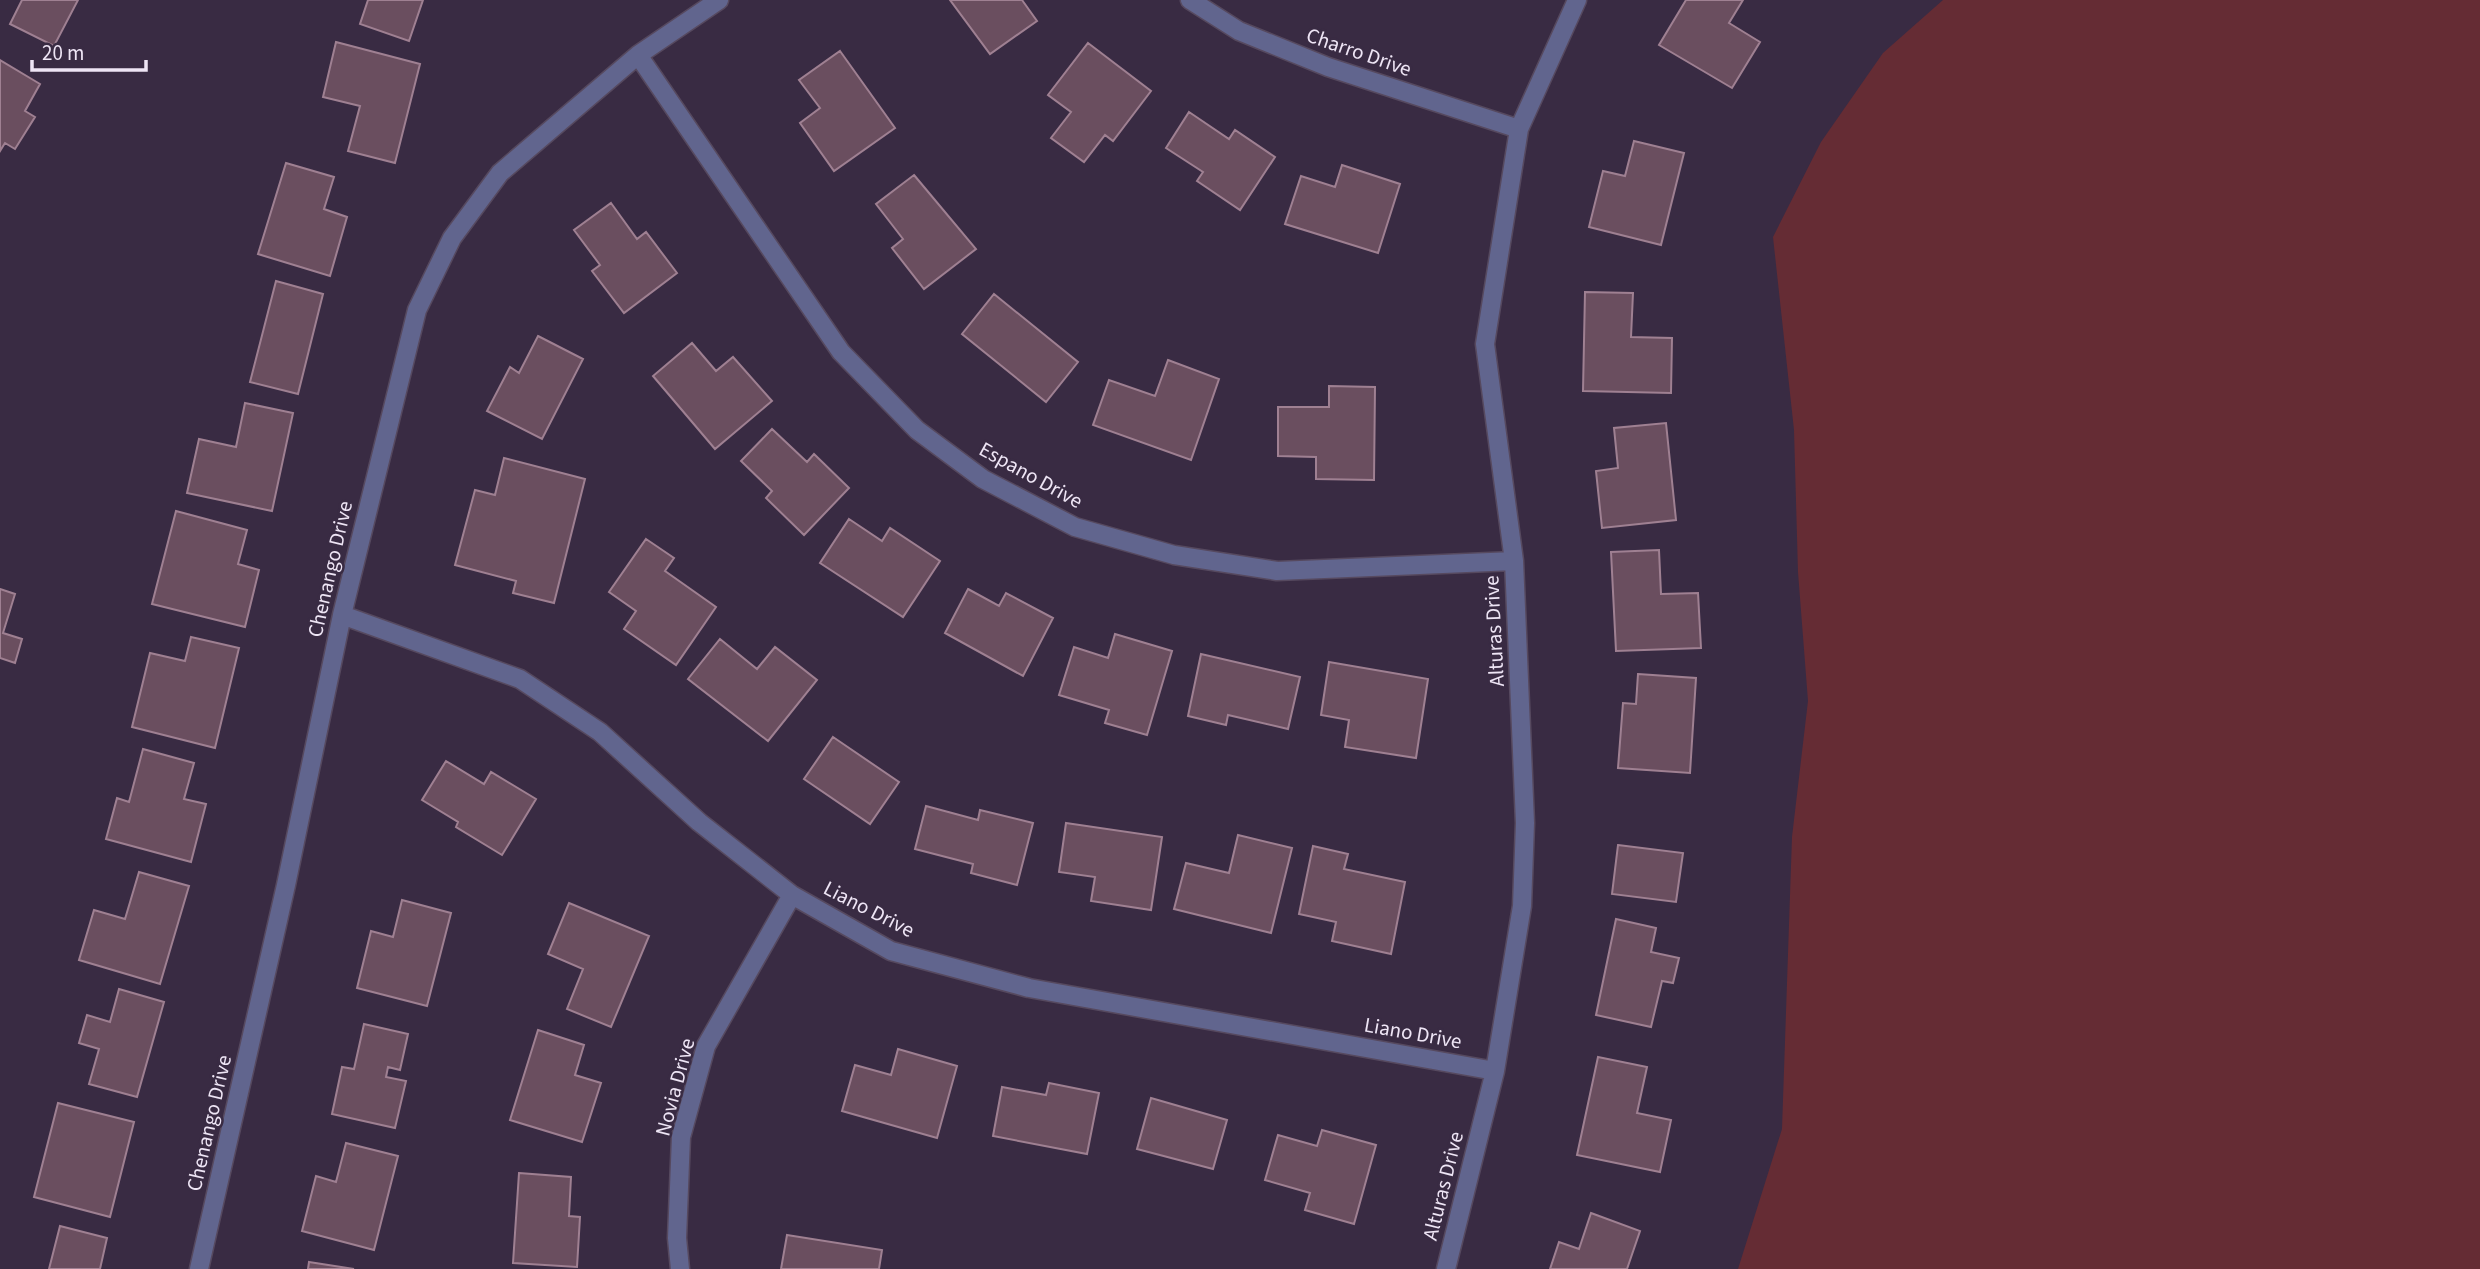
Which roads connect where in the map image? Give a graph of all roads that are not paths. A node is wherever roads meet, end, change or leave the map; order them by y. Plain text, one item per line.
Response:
1 (719, 0) edge
2 (1190, 0) edge
3 (1577, 0) edge
4 (638, 55) junction
5 (1519, 129) junction
6 (1514, 561) junction
7 (342, 615) junction
8 (792, 895) junction
9 (1495, 1071) junction
10 (199, 1269) edge
11 (680, 1269) edge
12 (1446, 1269) edge

1 - 4 street, Chenango Drive
2 - 5 street, Charro Drive
3 - 5 street, Alturas Drive
4 - 6 street, Espano Drive
4 - 7 street, Chenango Drive
5 - 6 street, Alturas Drive
6 - 9 street, Alturas Drive
7 - 8 street, Liano Drive
7 - 10 street, Chenango Drive
8 - 9 street, Liano Drive
8 - 11 street, Novia Drive
9 - 12 street, Alturas Drive

